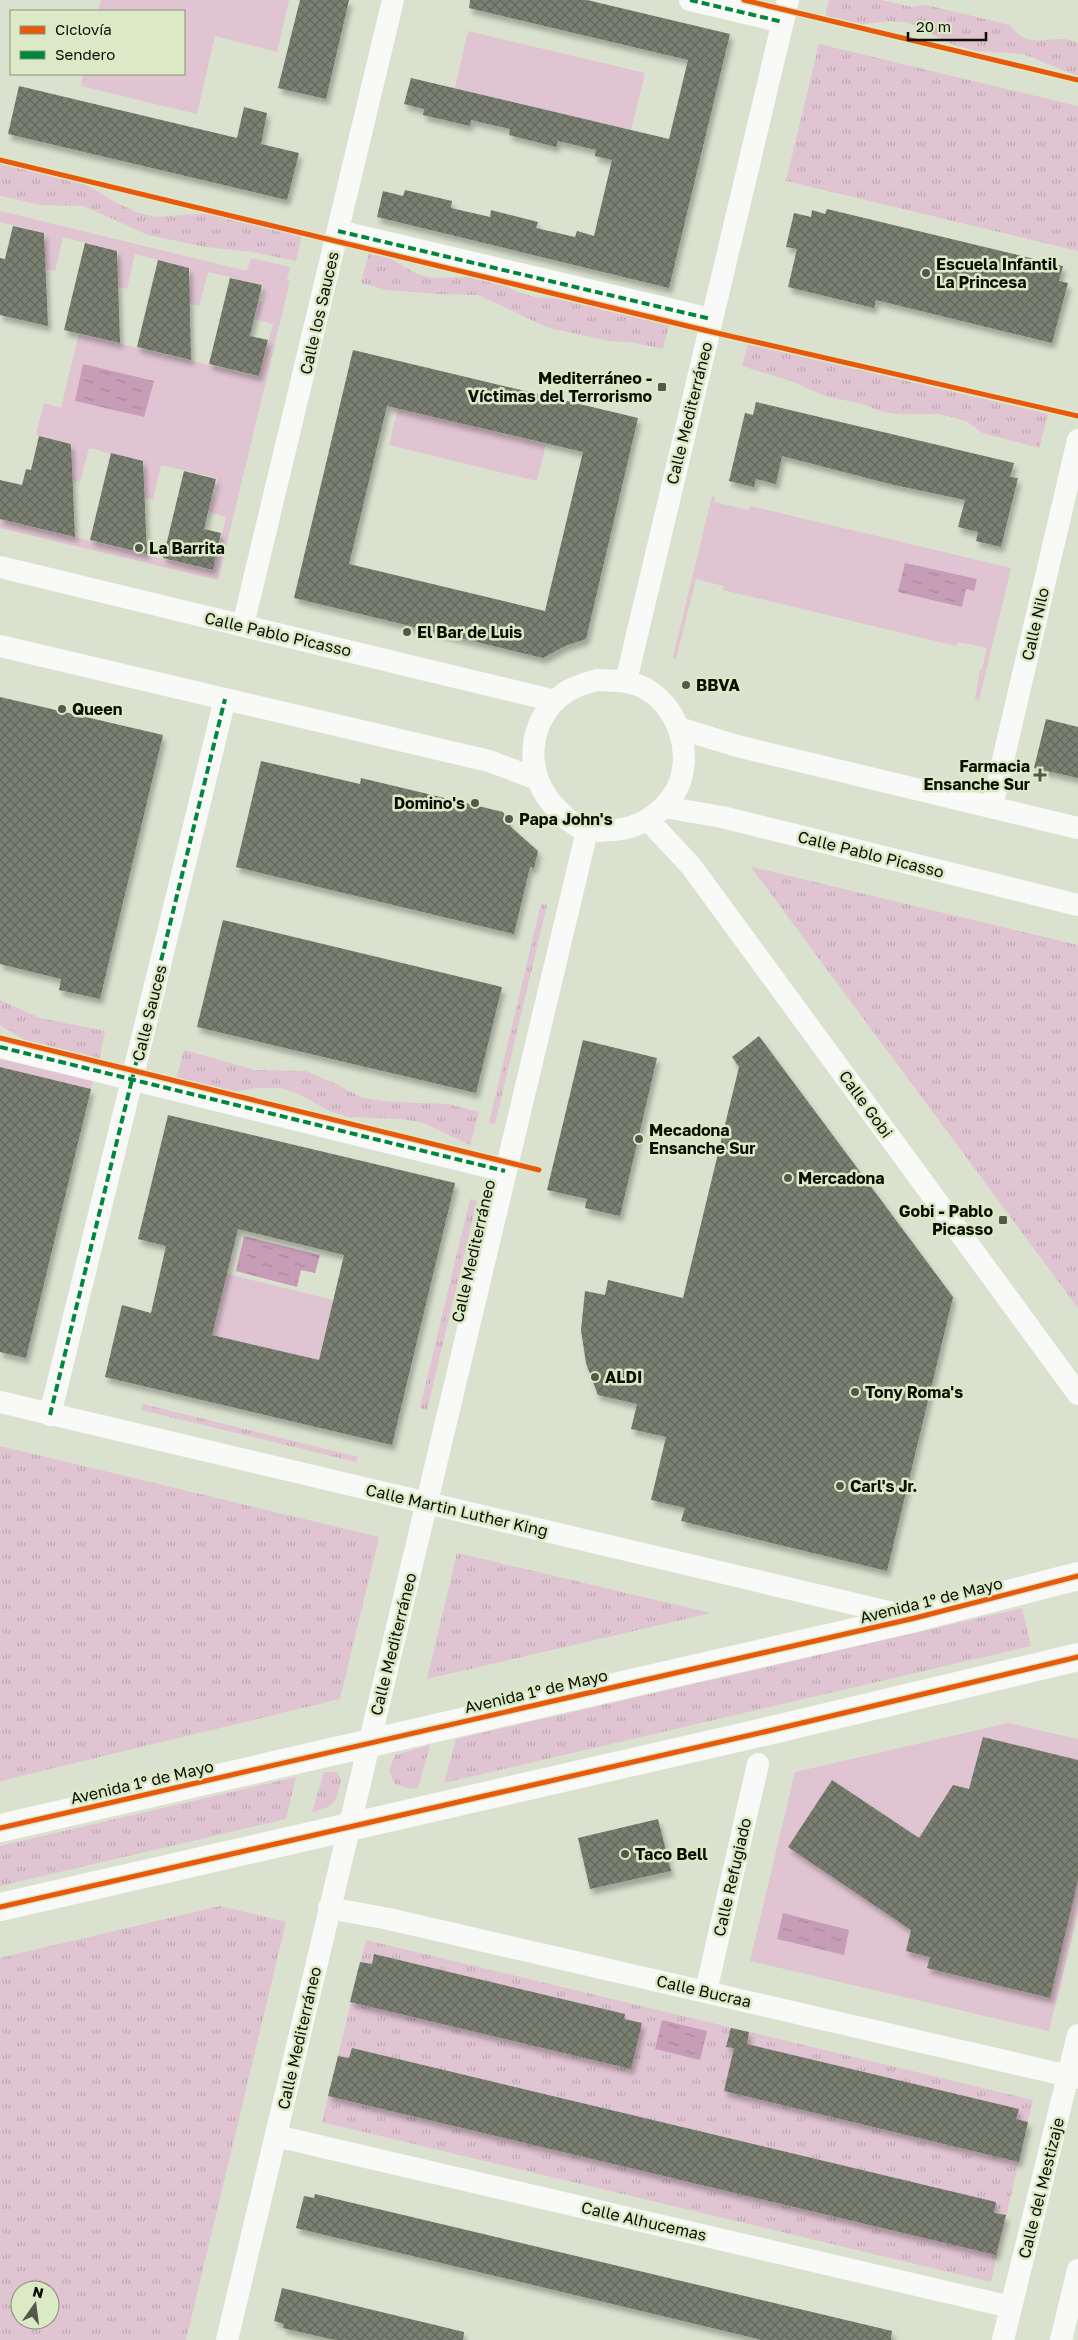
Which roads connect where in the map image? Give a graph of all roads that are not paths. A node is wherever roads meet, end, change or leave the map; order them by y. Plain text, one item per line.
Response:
1 (392, 0) edge
2 (690, 0) edge
3 (788, 0) edge
4 (783, 22) junction
5 (338, 231) junction
6 (711, 319) junction
7 (1078, 440) edge
8 (0, 567) edge
9 (244, 625) junction
10 (0, 646) edge
11 (626, 681) junction
12 (225, 699) junction
13 (556, 701) junction
14 (679, 728) junction
15 (536, 779) junction
16 (992, 807) junction
17 (656, 813) junction
18 (1078, 828) edge
19 (587, 831) junction
20 (1078, 905) edge
21 (0, 1047) edge
22 (133, 1079) junction
23 (505, 1171) junction
24 (1078, 1394) edge
25 (0, 1402) edge
26 (50, 1415) junction
27 (428, 1502) junction
28 (1078, 1576) edge
29 (915, 1618) junction
30 (1078, 1657) edge
31 (368, 1744) junction
32 (758, 1764) dead end
33 (0, 1828) edge
34 (348, 1828) junction
35 (0, 1906) edge
36 (329, 1908) junction
37 (706, 1991) junction
38 (1078, 2035) edge
39 (1073, 2077) edge
40 (276, 2136) junction
41 (1078, 2270) edge
42 (1011, 2307) junction
43 (227, 2340) edge
44 (1003, 2340) edge
45 (1061, 2340) edge

1 - 5 street, Calle los Sauces
2 - 4 street
3 - 4 street, Calle Mediterráneo
4 - 6 street, Calle Mediterráneo
5 - 6 street
5 - 9 street, Calle los Sauces
6 - 11 street, Calle Mediterráneo
7 - 16 street, Calle Nilo
8 - 9 street, Calle Pablo Picasso
9 - 13 street, Calle Pablo Picasso
10 - 12 street
11 - 13 street
11 - 14 street
12 - 15 street
12 - 22 street, Calle Sauces
13 - 15 street
14 - 16 street
14 - 17 street
15 - 19 street
16 - 18 street
17 - 19 street
17 - 20 street, Calle Pablo Picasso
17 - 24 street, Calle Gobi
19 - 23 street, Calle Mediterráneo
21 - 22 street
22 - 23 street
22 - 26 street, Calle Sauces
23 - 27 street, Calle Mediterráneo
25 - 26 street, Calle Martin Luther King
26 - 27 street, Calle Martin Luther King
27 - 29 street, Calle Martin Luther King
27 - 31 street, Calle Mediterráneo
28 - 29 street, Avenida 1º de Mayo
29 - 31 street, Avenida 1º de Mayo
30 - 34 street
31 - 33 street, Avenida 1º de Mayo
31 - 34 street, Calle Mediterráneo
32 - 37 street, Calle Refugiado
34 - 35 street
34 - 36 street, Calle Mediterráneo
36 - 37 street, Calle Bucraa
36 - 40 street, Calle Mediterráneo
37 - 39 street, Calle Bucraa
38 - 39 street, Calle del Mestizaje
39 - 42 street, Calle del Mestizaje
40 - 42 street, Calle Alhucemas
40 - 43 street, Calle Mediterráneo
41 - 45 street
42 - 44 street, Calle del Mestizaje

